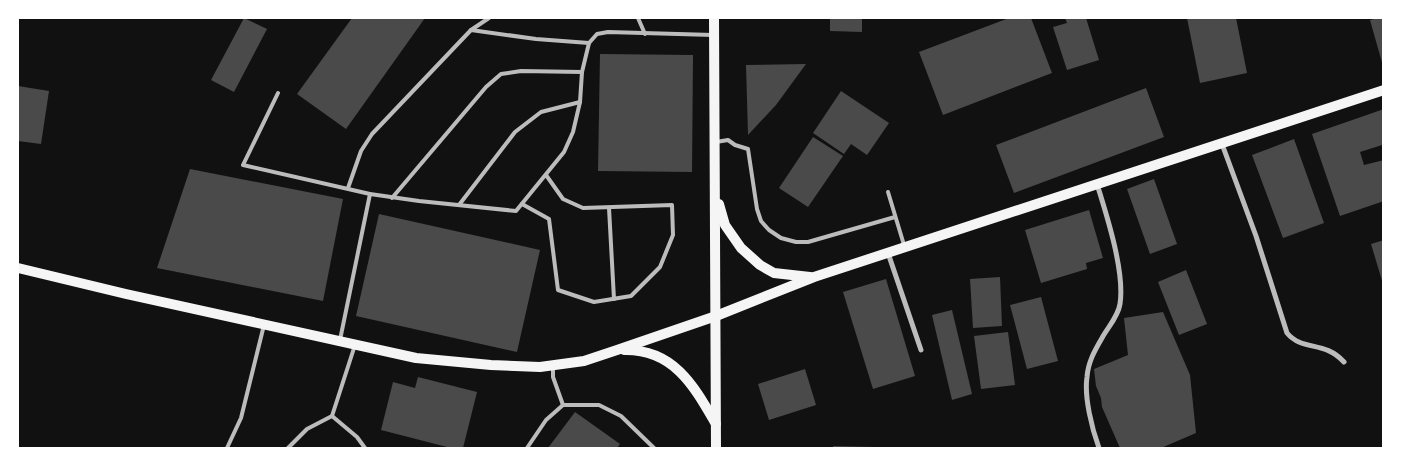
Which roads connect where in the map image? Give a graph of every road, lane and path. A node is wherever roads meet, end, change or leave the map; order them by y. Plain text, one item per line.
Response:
1 (489, 18) edge
2 (638, 18) edge
3 (714, 18) edge
4 (471, 30) junction
5 (645, 34) junction
6 (714, 35) junction
7 (589, 43) junction
8 (582, 72) junction
9 (1384, 90) edge
10 (278, 93) dead end
11 (580, 102) junction
12 (714, 142) junction
13 (1222, 143) junction
14 (546, 174) junction
15 (1098, 184) junction
16 (348, 188) junction
17 (888, 192) dead end
18 (370, 194) junction
19 (716, 194) junction
20 (392, 198) junction
21 (522, 204) junction
22 (459, 205) junction
23 (609, 208) junction
24 (895, 216) junction
25 (905, 247) junction
26 (888, 252) junction
27 (18, 268) edge
28 (814, 277) junction
29 (614, 299) junction
30 (716, 316) junction
31 (264, 325) junction
32 (340, 342) junction
33 (355, 345) junction
34 (617, 350) junction
35 (921, 350) dead end
36 (1344, 362) dead end
37 (553, 365) junction
38 (562, 405) junction
39 (332, 416) junction
40 (716, 425) junction
41 (227, 448) edge
42 (288, 448) edge
43 (365, 448) edge
44 (527, 448) edge
45 (654, 448) edge
46 (716, 448) edge
47 (1099, 448) edge

1 - 4 lane
2 - 5 lane
3 - 6 main road
4 - 7 lane
4 - 16 lane
5 - 6 lane
5 - 7 lane
6 - 12 main road
7 - 8 lane
8 - 11 lane
8 - 20 lane
9 - 13 main road
10 - 16 lane
11 - 14 lane
11 - 22 lane
12 - 19 main road
12 - 24 lane
13 - 15 main road
13 - 36 street
14 - 21 lane
14 - 23 lane
15 - 25 main road
15 - 47 street
16 - 18 lane
17 - 24 lane
18 - 20 lane
18 - 32 lane
19 - 28 main road
19 - 30 main road
20 - 22 lane
21 - 22 lane
21 - 29 lane
23 - 29 lane
23 - 29 lane
24 - 25 lane
25 - 26 main road
26 - 28 main road
26 - 35 street
27 - 31 main road
28 - 30 main road
30 - 34 main road
30 - 40 main road
31 - 32 main road
31 - 41 lane
32 - 33 main road
33 - 37 main road
33 - 39 lane
34 - 37 main road
34 - 40 main road
37 - 38 lane
38 - 44 lane
38 - 45 lane
39 - 42 lane
39 - 43 lane
40 - 46 main road

